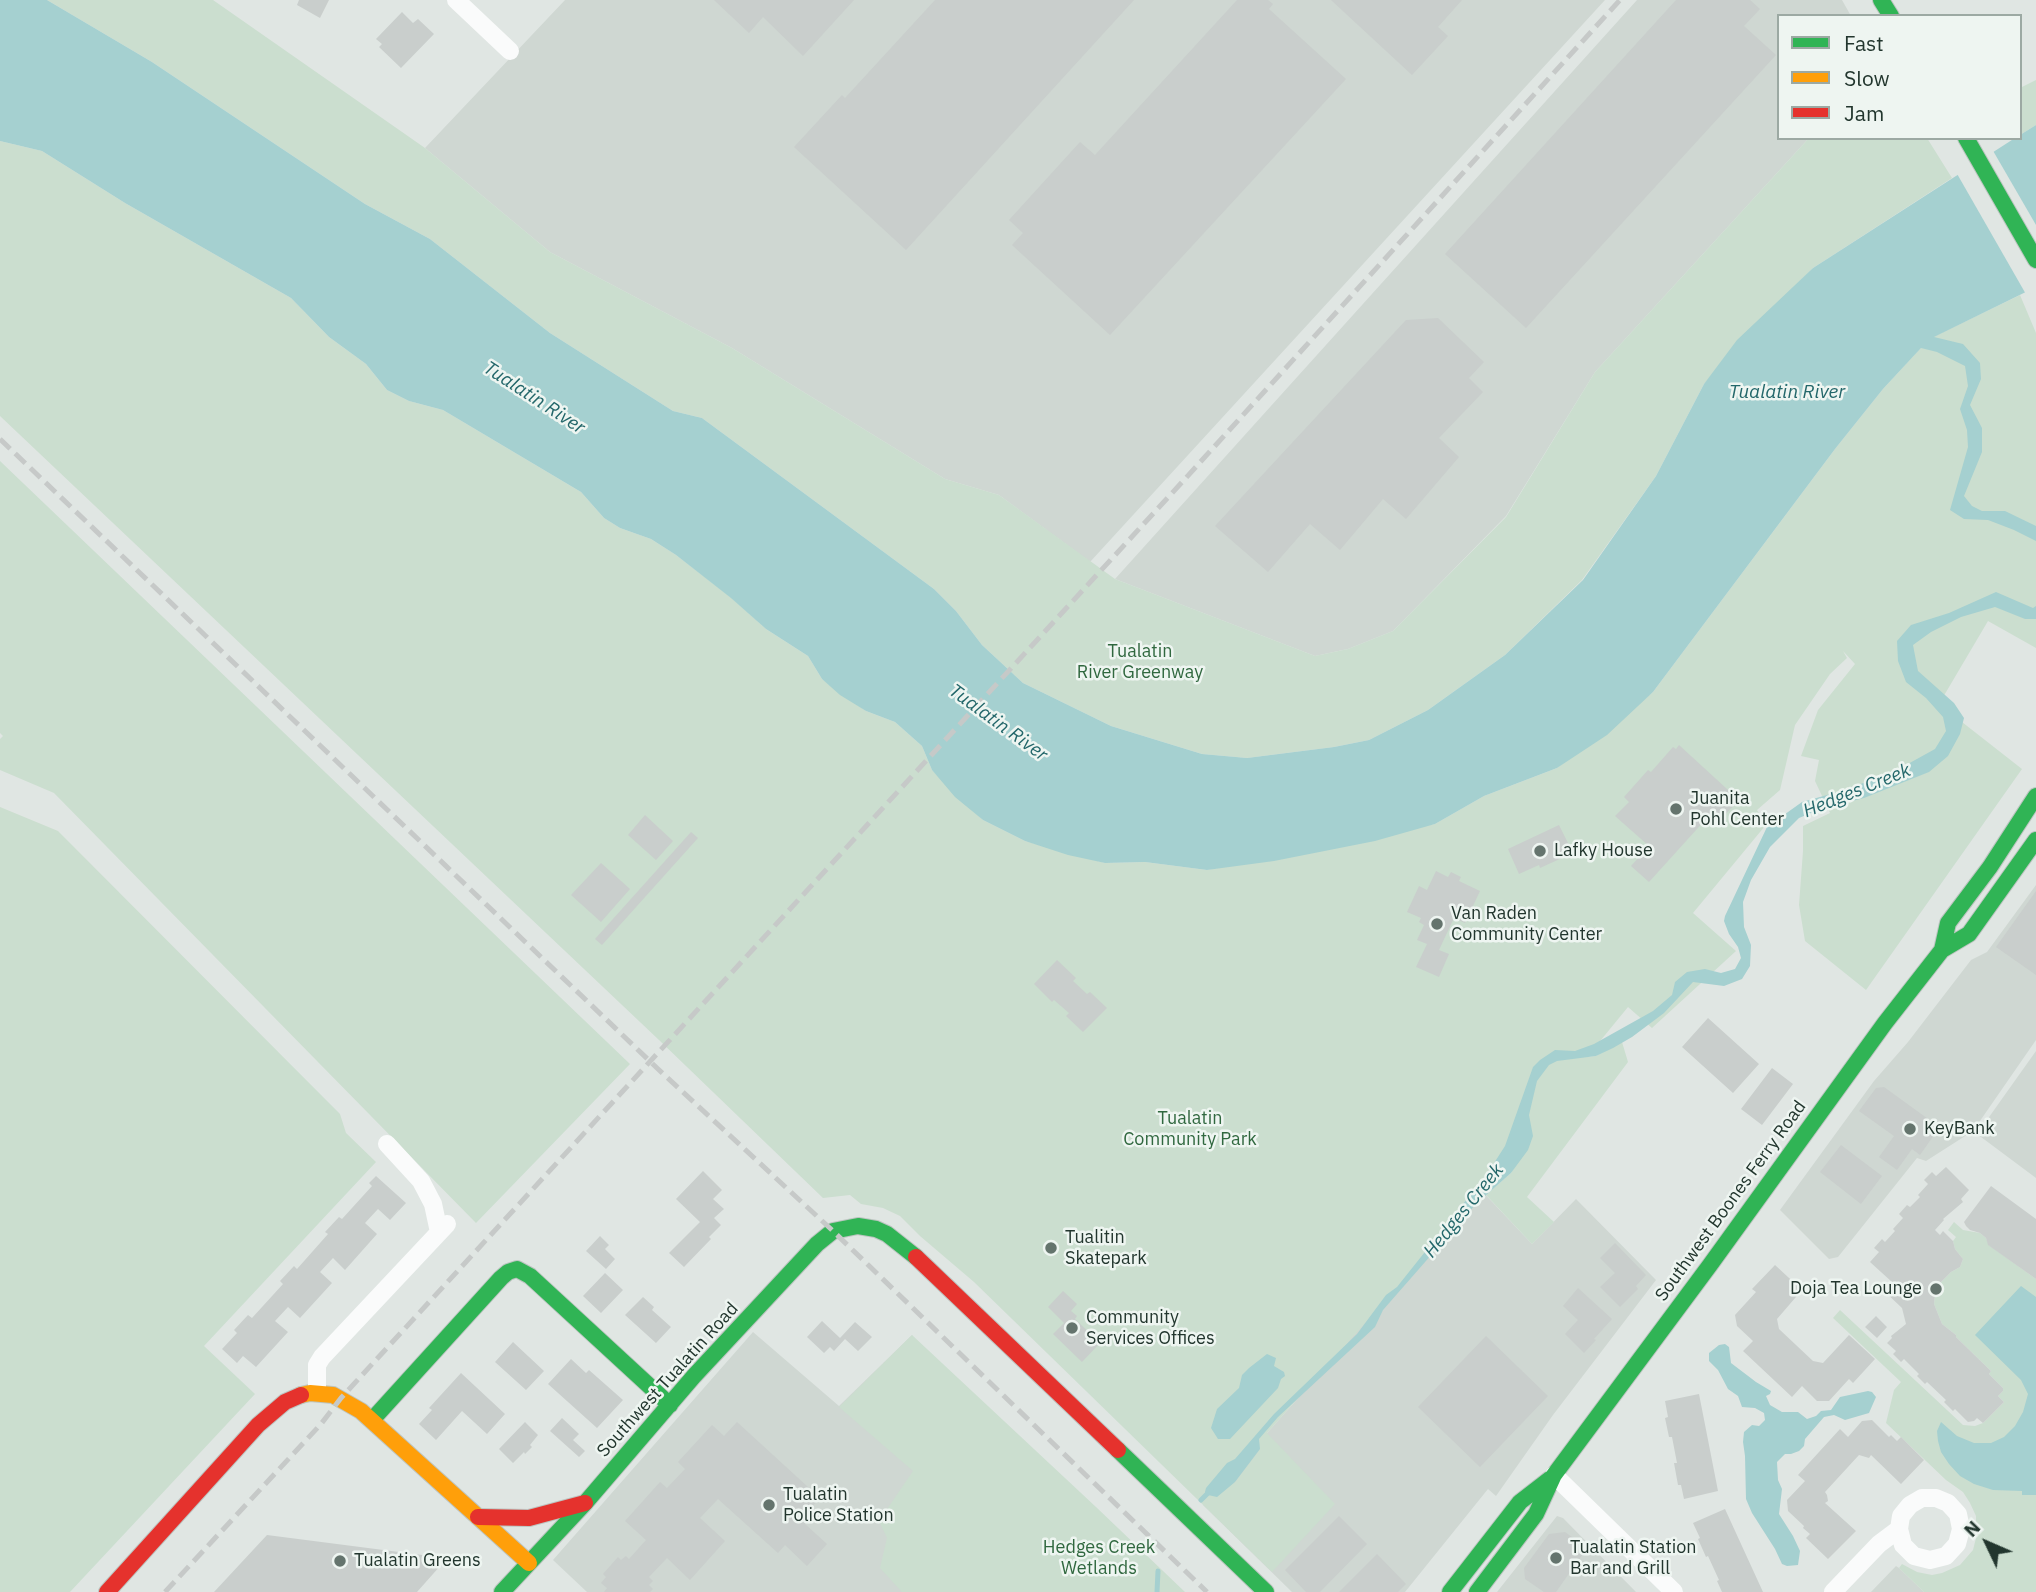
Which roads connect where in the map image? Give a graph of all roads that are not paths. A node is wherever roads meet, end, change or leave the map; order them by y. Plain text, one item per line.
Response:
1 (456, 0) edge
2 (510, 51) dead end
3 (1967, 140) edge
4 (2036, 260) edge
5 (2036, 796) edge
6 (2036, 840) edge
7 (1942, 950) junction
8 (387, 1144) dead end
9 (317, 1392) junction
10 (670, 1405) junction
11 (372, 1420) junction
12 (1554, 1475) junction
13 (586, 1502) junction
14 (478, 1517) junction
15 (1899, 1530) dead end
16 (529, 1563) junction
17 (107, 1592) edge
18 (502, 1592) edge
19 (1266, 1592) edge
20 (1450, 1592) edge
21 (1477, 1592) edge
22 (1674, 1592) edge
23 (1833, 1592) edge

1 - 2 street
3 - 4 main road
5 - 7 main road, Southwest Boones Ferry Road
6 - 7 main road, Southwest Boones Ferry Road
7 - 12 main road, Southwest Boones Ferry Road
8 - 9 street
9 - 11 main road
9 - 17 main road
10 - 11 main road
10 - 13 main road, Southwest Tualatin Road
10 - 19 main road, Southwest Tualatin Road
11 - 14 main road
12 - 20 main road, Southwest Boones Ferry Road
12 - 21 main road, Southwest Boones Ferry Road
12 - 22 street
13 - 14 main road
13 - 16 main road, Southwest Tualatin Road
14 - 16 main road
15 - 23 street
16 - 18 main road, Southwest Tualatin Road

